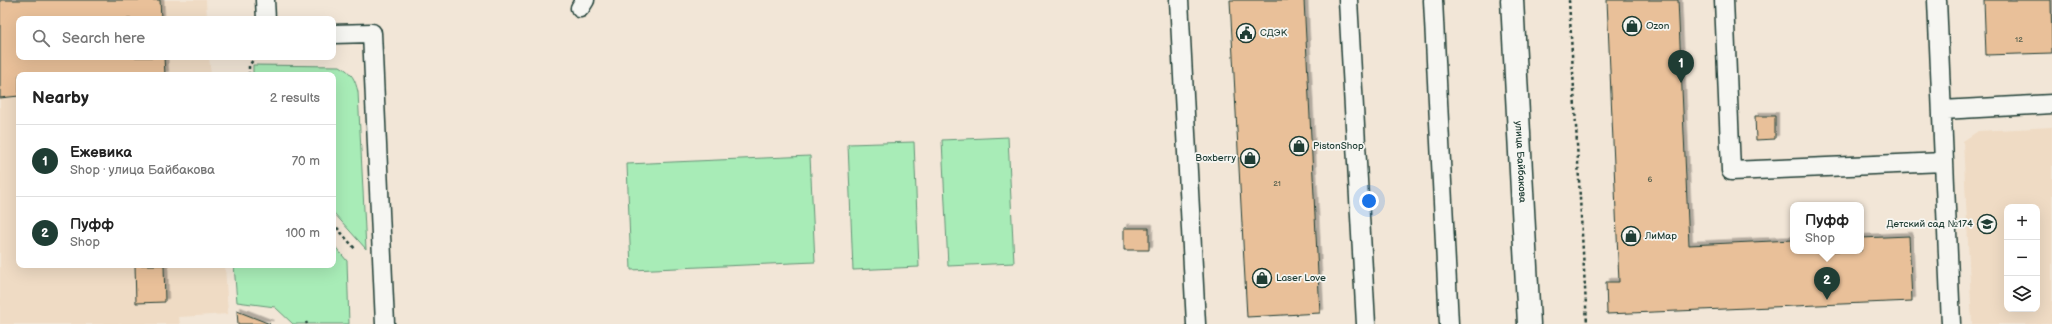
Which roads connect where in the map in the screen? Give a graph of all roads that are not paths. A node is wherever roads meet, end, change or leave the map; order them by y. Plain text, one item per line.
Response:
1 (265, 0) edge
2 (1179, 0) edge
3 (1348, 0) edge
4 (1433, 0) edge
5 (1512, 0) edge
6 (1724, 0) edge
7 (1937, 0) edge
8 (266, 16) edge
9 (336, 34) edge
10 (2052, 104) edge
11 (1942, 110) junction
12 (1944, 162) junction
13 (385, 324) edge
14 (1196, 324) edge
15 (1366, 324) edge
16 (1450, 324) edge
17 (1528, 324) edge
18 (1951, 324) edge

1 - 8 lane
2 - 14 lane
3 - 15 lane
4 - 16 lane
5 - 17 street, улица Байбакова
6 - 12 lane
7 - 11 lane
9 - 13 lane
10 - 11 lane
11 - 12 lane
12 - 18 lane

